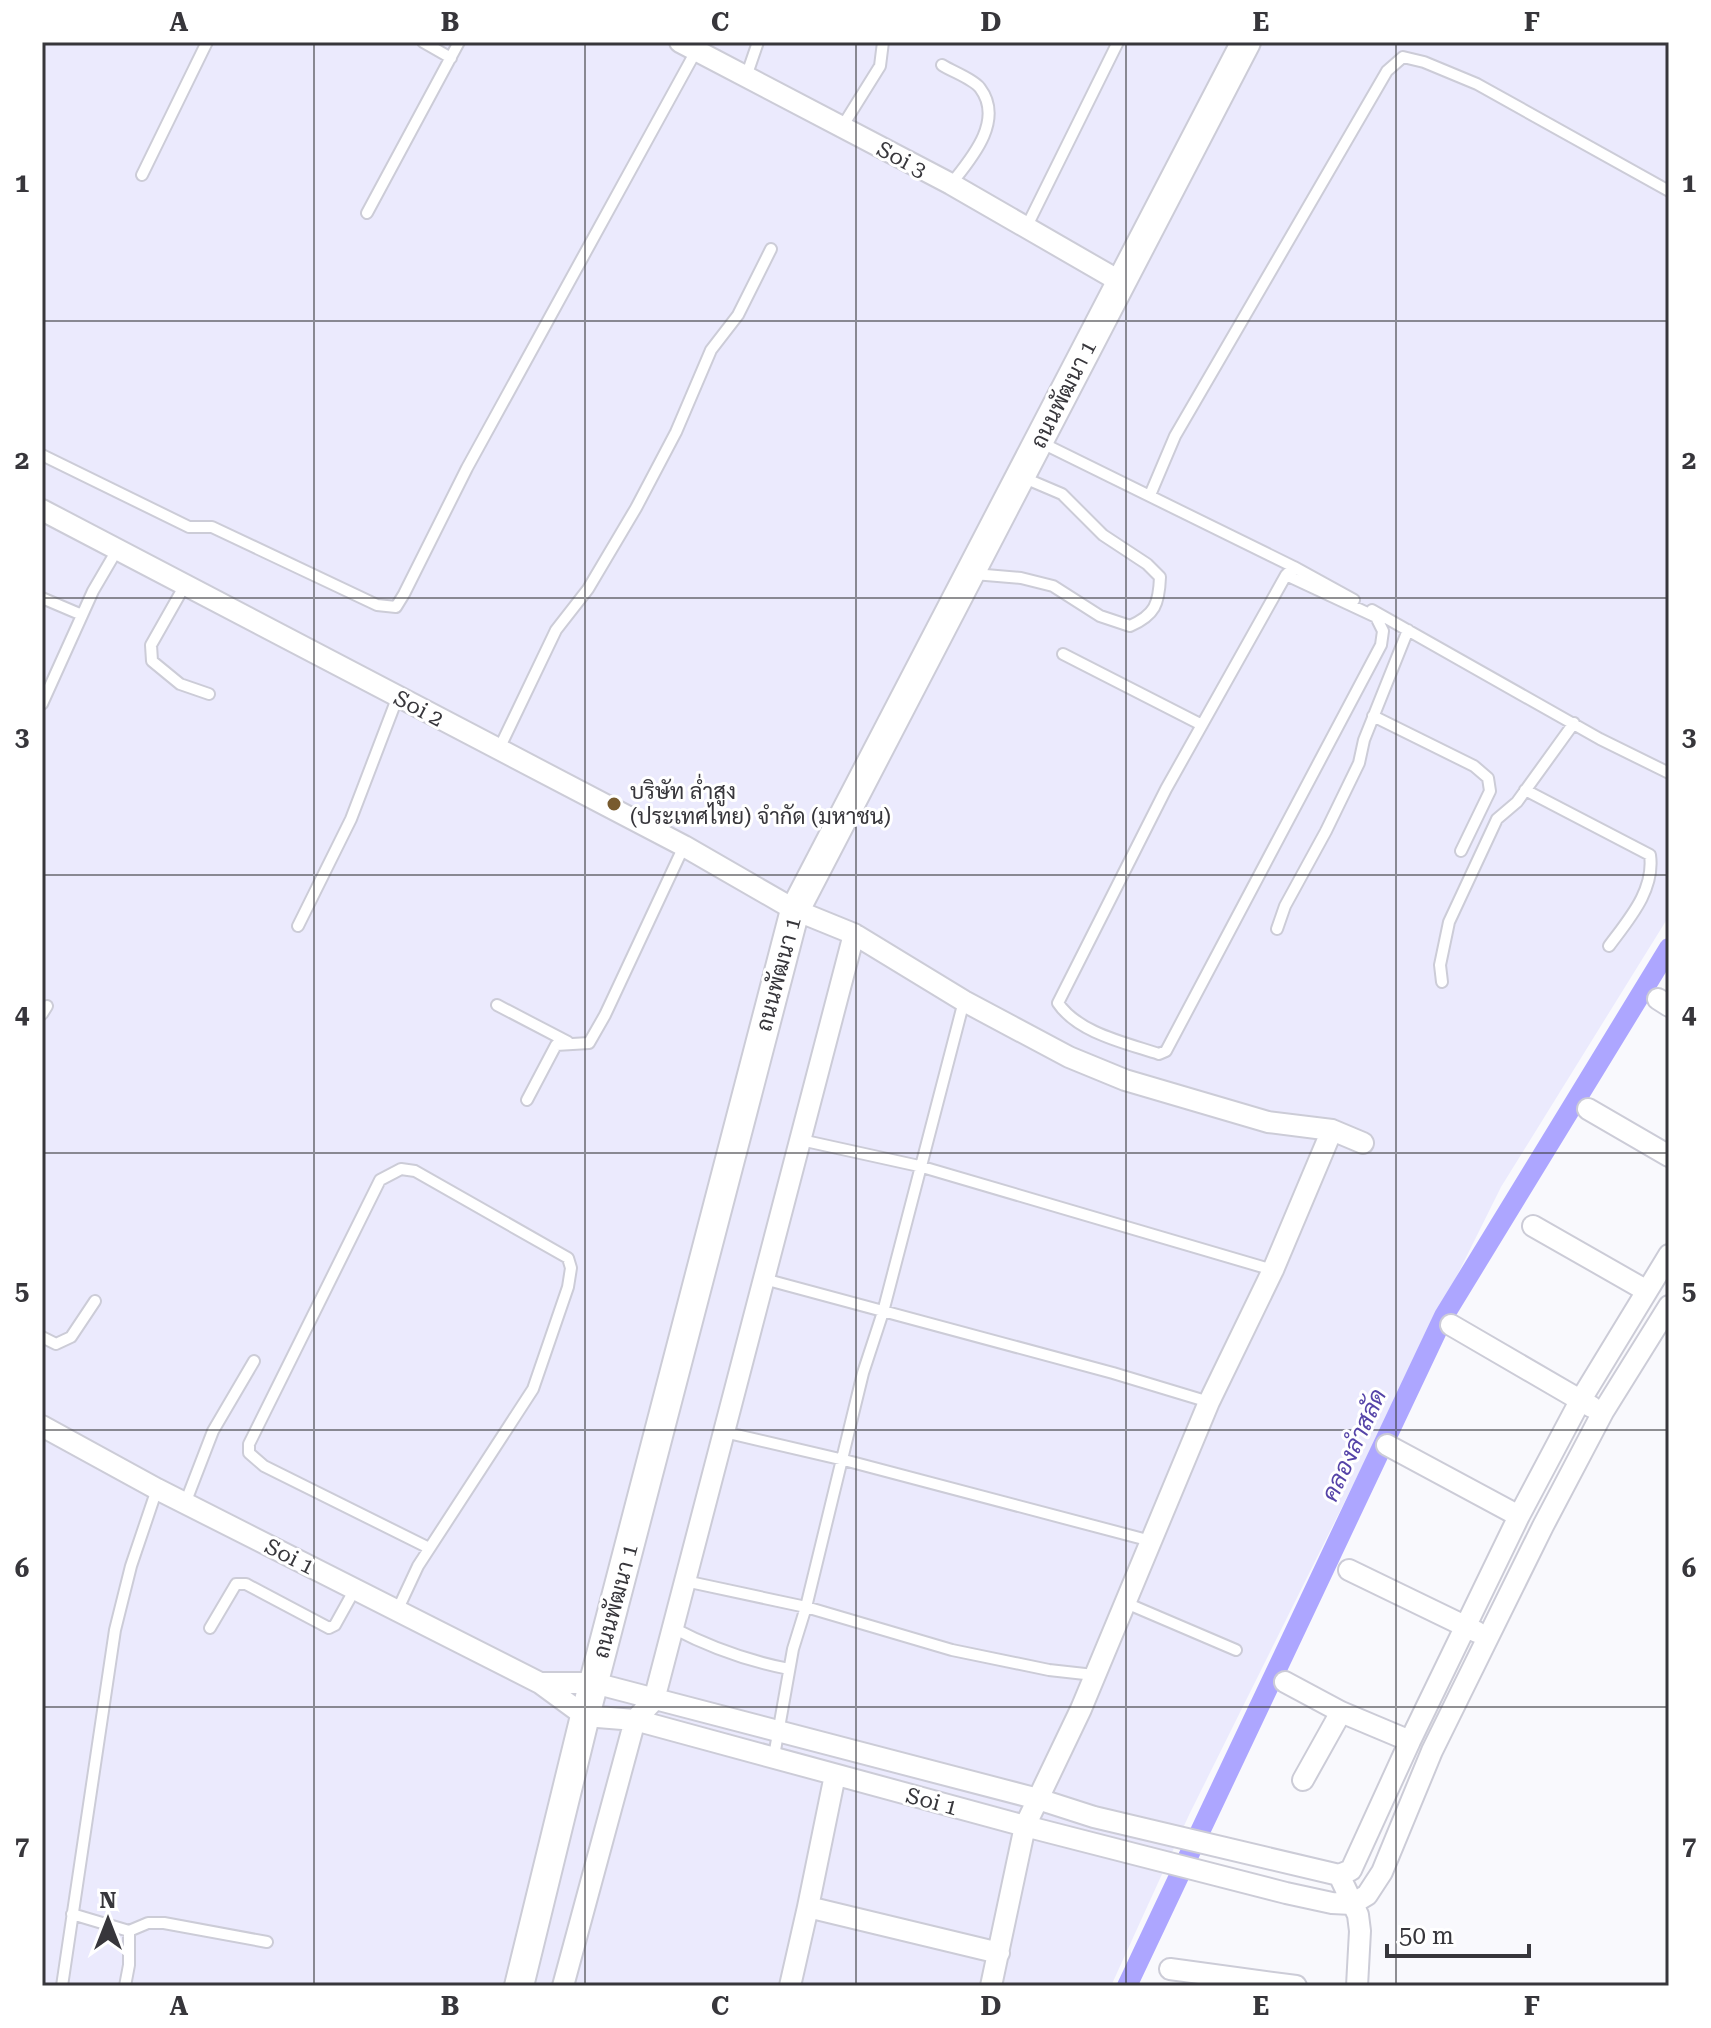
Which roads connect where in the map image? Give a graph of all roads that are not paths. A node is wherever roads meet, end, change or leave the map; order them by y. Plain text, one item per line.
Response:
1 (207, 42) edge
2 (423, 42) edge
3 (459, 42) edge
4 (758, 42) edge
5 (883, 42) edge
6 (1118, 42) edge
7 (1246, 42) edge
8 (688, 46) edge
9 (451, 58) junction
10 (942, 65) dead end
11 (746, 77) junction
12 (842, 127) junction
13 (142, 175) dead end
14 (951, 184) junction
15 (1669, 191) edge
16 (367, 213) dead end
17 (1026, 228) junction
18 (771, 249) dead end
19 (1121, 282) junction
20 (1038, 441) junction
21 (42, 455) edge
22 (1020, 476) junction
23 (1150, 495) junction
24 (42, 510) edge
25 (117, 550) junction
26 (1290, 571) junction
27 (970, 573) junction
28 (185, 585) junction
29 (42, 598) edge
30 (82, 615) junction
31 (1408, 630) junction
32 (1063, 654) dead end
33 (209, 694) dead end
34 (398, 696) junction
35 (42, 704) edge
36 (1373, 716) junction
37 (1574, 723) junction
38 (1202, 725) junction
39 (499, 749) junction
40 (1669, 773) edge
41 (1525, 790) junction
42 (684, 846) junction
43 (1461, 851) dead end
44 (795, 910) junction
45 (298, 926) dead end
46 (1277, 929) dead end
47 (854, 934) junction
48 (1609, 946) dead end
49 (1442, 982) dead end
50 (964, 1001) junction
51 (497, 1005) dead end
52 (568, 1042) junction
53 (527, 1100) dead end
54 (1588, 1109) dead end
55 (1332, 1130) junction
56 (801, 1140) junction
57 (1363, 1143) dead end
58 (1669, 1156) edge
59 (919, 1166) junction
60 (1533, 1226) dead end
61 (1669, 1255) edge
62 (1273, 1270) junction
63 (764, 1279) junction
64 (1647, 1291) junction
65 (95, 1301) dead end
66 (1669, 1306) edge
67 (883, 1312) junction
68 (1451, 1325) dead end
69 (42, 1337) edge
70 (254, 1361) dead end
71 (1580, 1401) junction
72 (1209, 1402) junction
73 (1603, 1412) junction
74 (42, 1426) edge
75 (724, 1432) junction
76 (1387, 1445) dead end
77 (844, 1460) junction
78 (157, 1489) junction
79 (186, 1501) junction
80 (1519, 1516) junction
81 (1151, 1541) junction
82 (429, 1548) junction
83 (1349, 1570) dead end
84 (685, 1581) junction
85 (355, 1589) junction
86 (1126, 1603) junction
87 (806, 1607) junction
88 (397, 1611) junction
89 (210, 1628) dead end
90 (673, 1628) junction
91 (1466, 1628) junction
92 (1488, 1636) junction
93 (1236, 1650) dead end
94 (789, 1669) junction
95 (1094, 1675) junction
96 (1285, 1682) dead end
97 (540, 1683) junction
98 (594, 1683) junction
99 (654, 1700) junction
100 (1341, 1712) junction
101 (585, 1716) junction
102 (635, 1720) junction
103 (778, 1732) junction
104 (1410, 1741) junction
105 (774, 1756) junction
106 (835, 1775) junction
107 (1303, 1780) dead end
108 (1038, 1799) junction
109 (1025, 1826) junction
110 (1339, 1875) junction
111 (1342, 1904) junction
112 (808, 1907) junction
113 (72, 1914) junction
114 (129, 1931) junction
115 (267, 1942) dead end
116 (999, 1953) junction
117 (1170, 1969) dead end
118 (62, 1986) edge
119 (125, 1986) edge
120 (519, 1986) edge
121 (563, 1986) edge
122 (790, 1986) edge
123 (991, 1986) edge
124 (1296, 1986) edge
125 (1357, 1986) edge

1 - 13 lane
2 - 9 lane
3 - 9 lane
4 - 11 lane
5 - 12 lane
6 - 17 lane
7 - 19 main road, ถนนพัฒนา 1
8 - 11 street, Soi 3
8 - 21 lane
9 - 16 lane
10 - 14 lane
11 - 12 street, Soi 3
12 - 14 street, Soi 3
14 - 17 street, Soi 3
15 - 23 lane
17 - 19 street, Soi 3
18 - 39 lane
19 - 20 main road, ถนนพัฒนา 1
20 - 22 main road, ถนนพัฒนา 1
20 - 23 lane
22 - 27 main road, ถนนพัฒนา 1
22 - 27 lane
23 - 26 lane
24 - 25 street, Soi 2
25 - 28 street, Soi 2
25 - 30 lane
26 - 31 lane
26 - 38 lane
26 - 38 lane
27 - 44 main road, ถนนพัฒนา 1
28 - 33 lane
28 - 34 street, Soi 2
29 - 30 lane
30 - 35 lane
31 - 36 lane
31 - 37 lane
32 - 38 lane
34 - 39 street, Soi 2
34 - 45 lane
36 - 43 lane
36 - 46 lane
37 - 40 lane
37 - 41 lane
39 - 42 street, Soi 2
41 - 48 lane
41 - 49 lane
42 - 44 street, Soi 2
42 - 52 lane
44 - 47 street, Soi 2
44 - 98 main road, ถนนพัฒนา 1
47 - 50 street, Soi 2
47 - 56 street
50 - 55 street, Soi 2
50 - 59 lane
51 - 52 lane
52 - 53 lane
54 - 58 street
55 - 57 street, Soi 2
55 - 62 street
56 - 59 lane
56 - 63 street
59 - 62 lane
59 - 67 lane
60 - 64 street
61 - 64 street
62 - 72 street
63 - 67 lane
63 - 75 street
64 - 71 street
65 - 69 lane
66 - 73 street
67 - 72 lane
67 - 77 lane
68 - 71 street
70 - 79 lane
71 - 73 street
71 - 80 street
72 - 81 street
73 - 92 street
74 - 78 street, Soi 1
75 - 77 lane
75 - 84 street
76 - 80 street
77 - 81 lane
77 - 87 lane
78 - 79 street, Soi 1
78 - 113 lane
79 - 85 street, Soi 1
80 - 91 street
81 - 86 street
82 - 82 lane
82 - 88 lane
83 - 91 street
84 - 87 lane
84 - 90 street
85 - 88 street, Soi 1
85 - 89 lane
86 - 93 lane
86 - 95 street
87 - 94 lane
87 - 95 lane
88 - 97 street, Soi 1
90 - 94 lane
90 - 99 street
91 - 92 street
91 - 104 street
92 - 111 street
94 - 103 lane
95 - 108 street
96 - 100 street
97 - 98 street, Soi 1
97 - 101 street, Soi 1
98 - 99 street, Soi 1
98 - 101 main road, ถนนพัฒนา 1
99 - 102 street
99 - 103 street, Soi 1
100 - 104 street
100 - 107 street
101 - 102 street, Soi 1
101 - 120 main road, ถนนพัฒนา 1
102 - 105 street, Soi 1
102 - 121 street
103 - 105 lane
103 - 108 street, Soi 1
104 - 110 street
105 - 106 street, Soi 1
106 - 109 street, Soi 1
106 - 112 street
108 - 109 street
108 - 110 street, Soi 1
109 - 111 street, Soi 1
109 - 116 street
110 - 111 street
111 - 125 street
112 - 116 street
112 - 122 street
113 - 114 lane
113 - 118 lane
114 - 115 lane
114 - 119 lane
116 - 123 street
117 - 124 street

